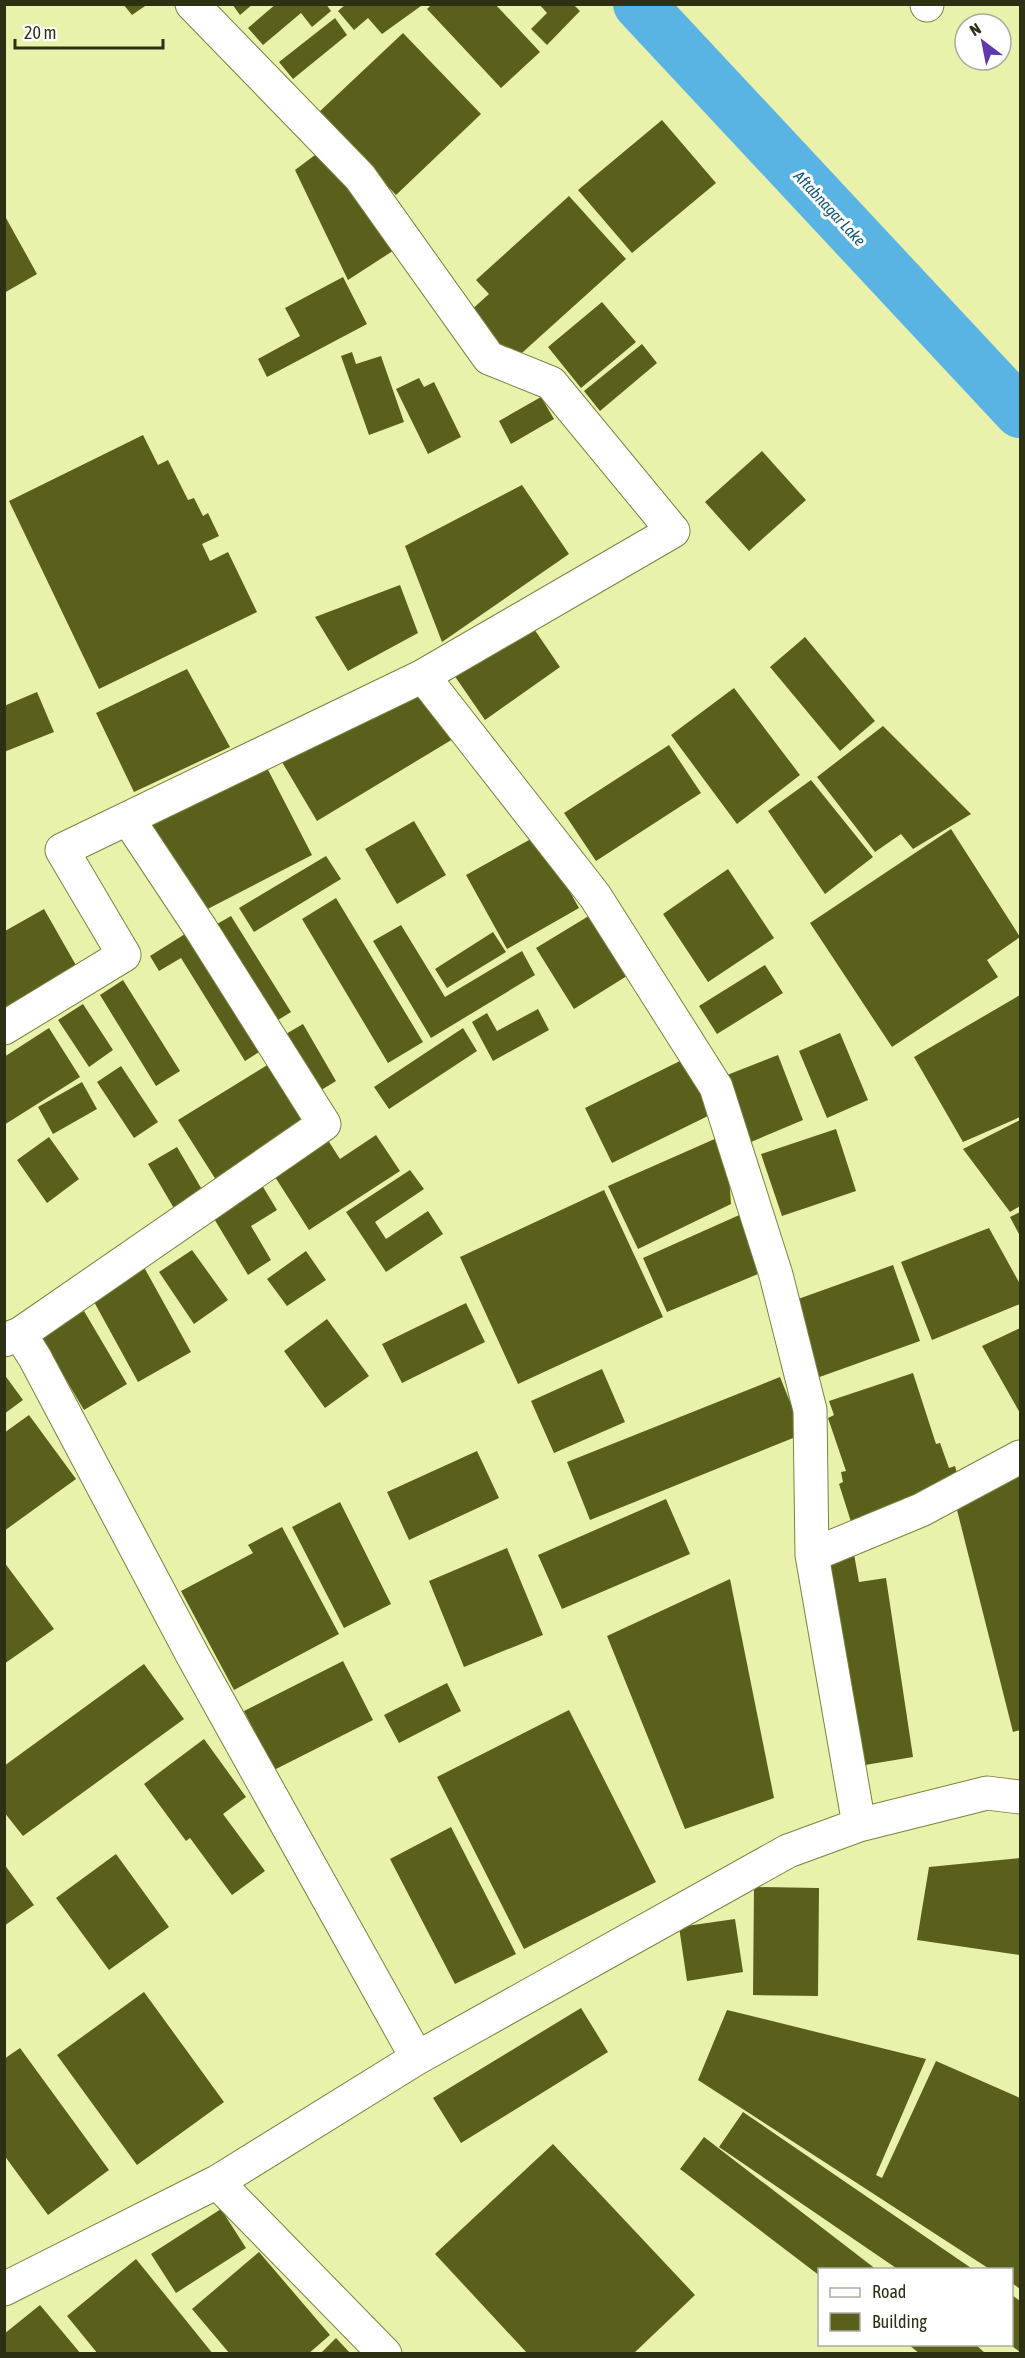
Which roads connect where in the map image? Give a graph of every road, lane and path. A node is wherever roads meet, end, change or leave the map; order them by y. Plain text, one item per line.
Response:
1 (192, 4) edge
2 (423, 676) junction
3 (128, 819) junction
4 (4, 1028) edge
5 (12, 1337) edge
6 (1020, 1457) edge
7 (812, 1555) junction
8 (1020, 1797) edge
9 (859, 1825) junction
10 (417, 2058) junction
11 (217, 2182) junction
12 (4, 2289) edge
13 (385, 2354) edge

1 - 2 street
2 - 3 street
2 - 7 street
3 - 4 street
3 - 5 street
5 - 10 street
6 - 7 street
7 - 9 street
8 - 9 street
9 - 10 street
10 - 11 street
11 - 12 street
11 - 13 street

